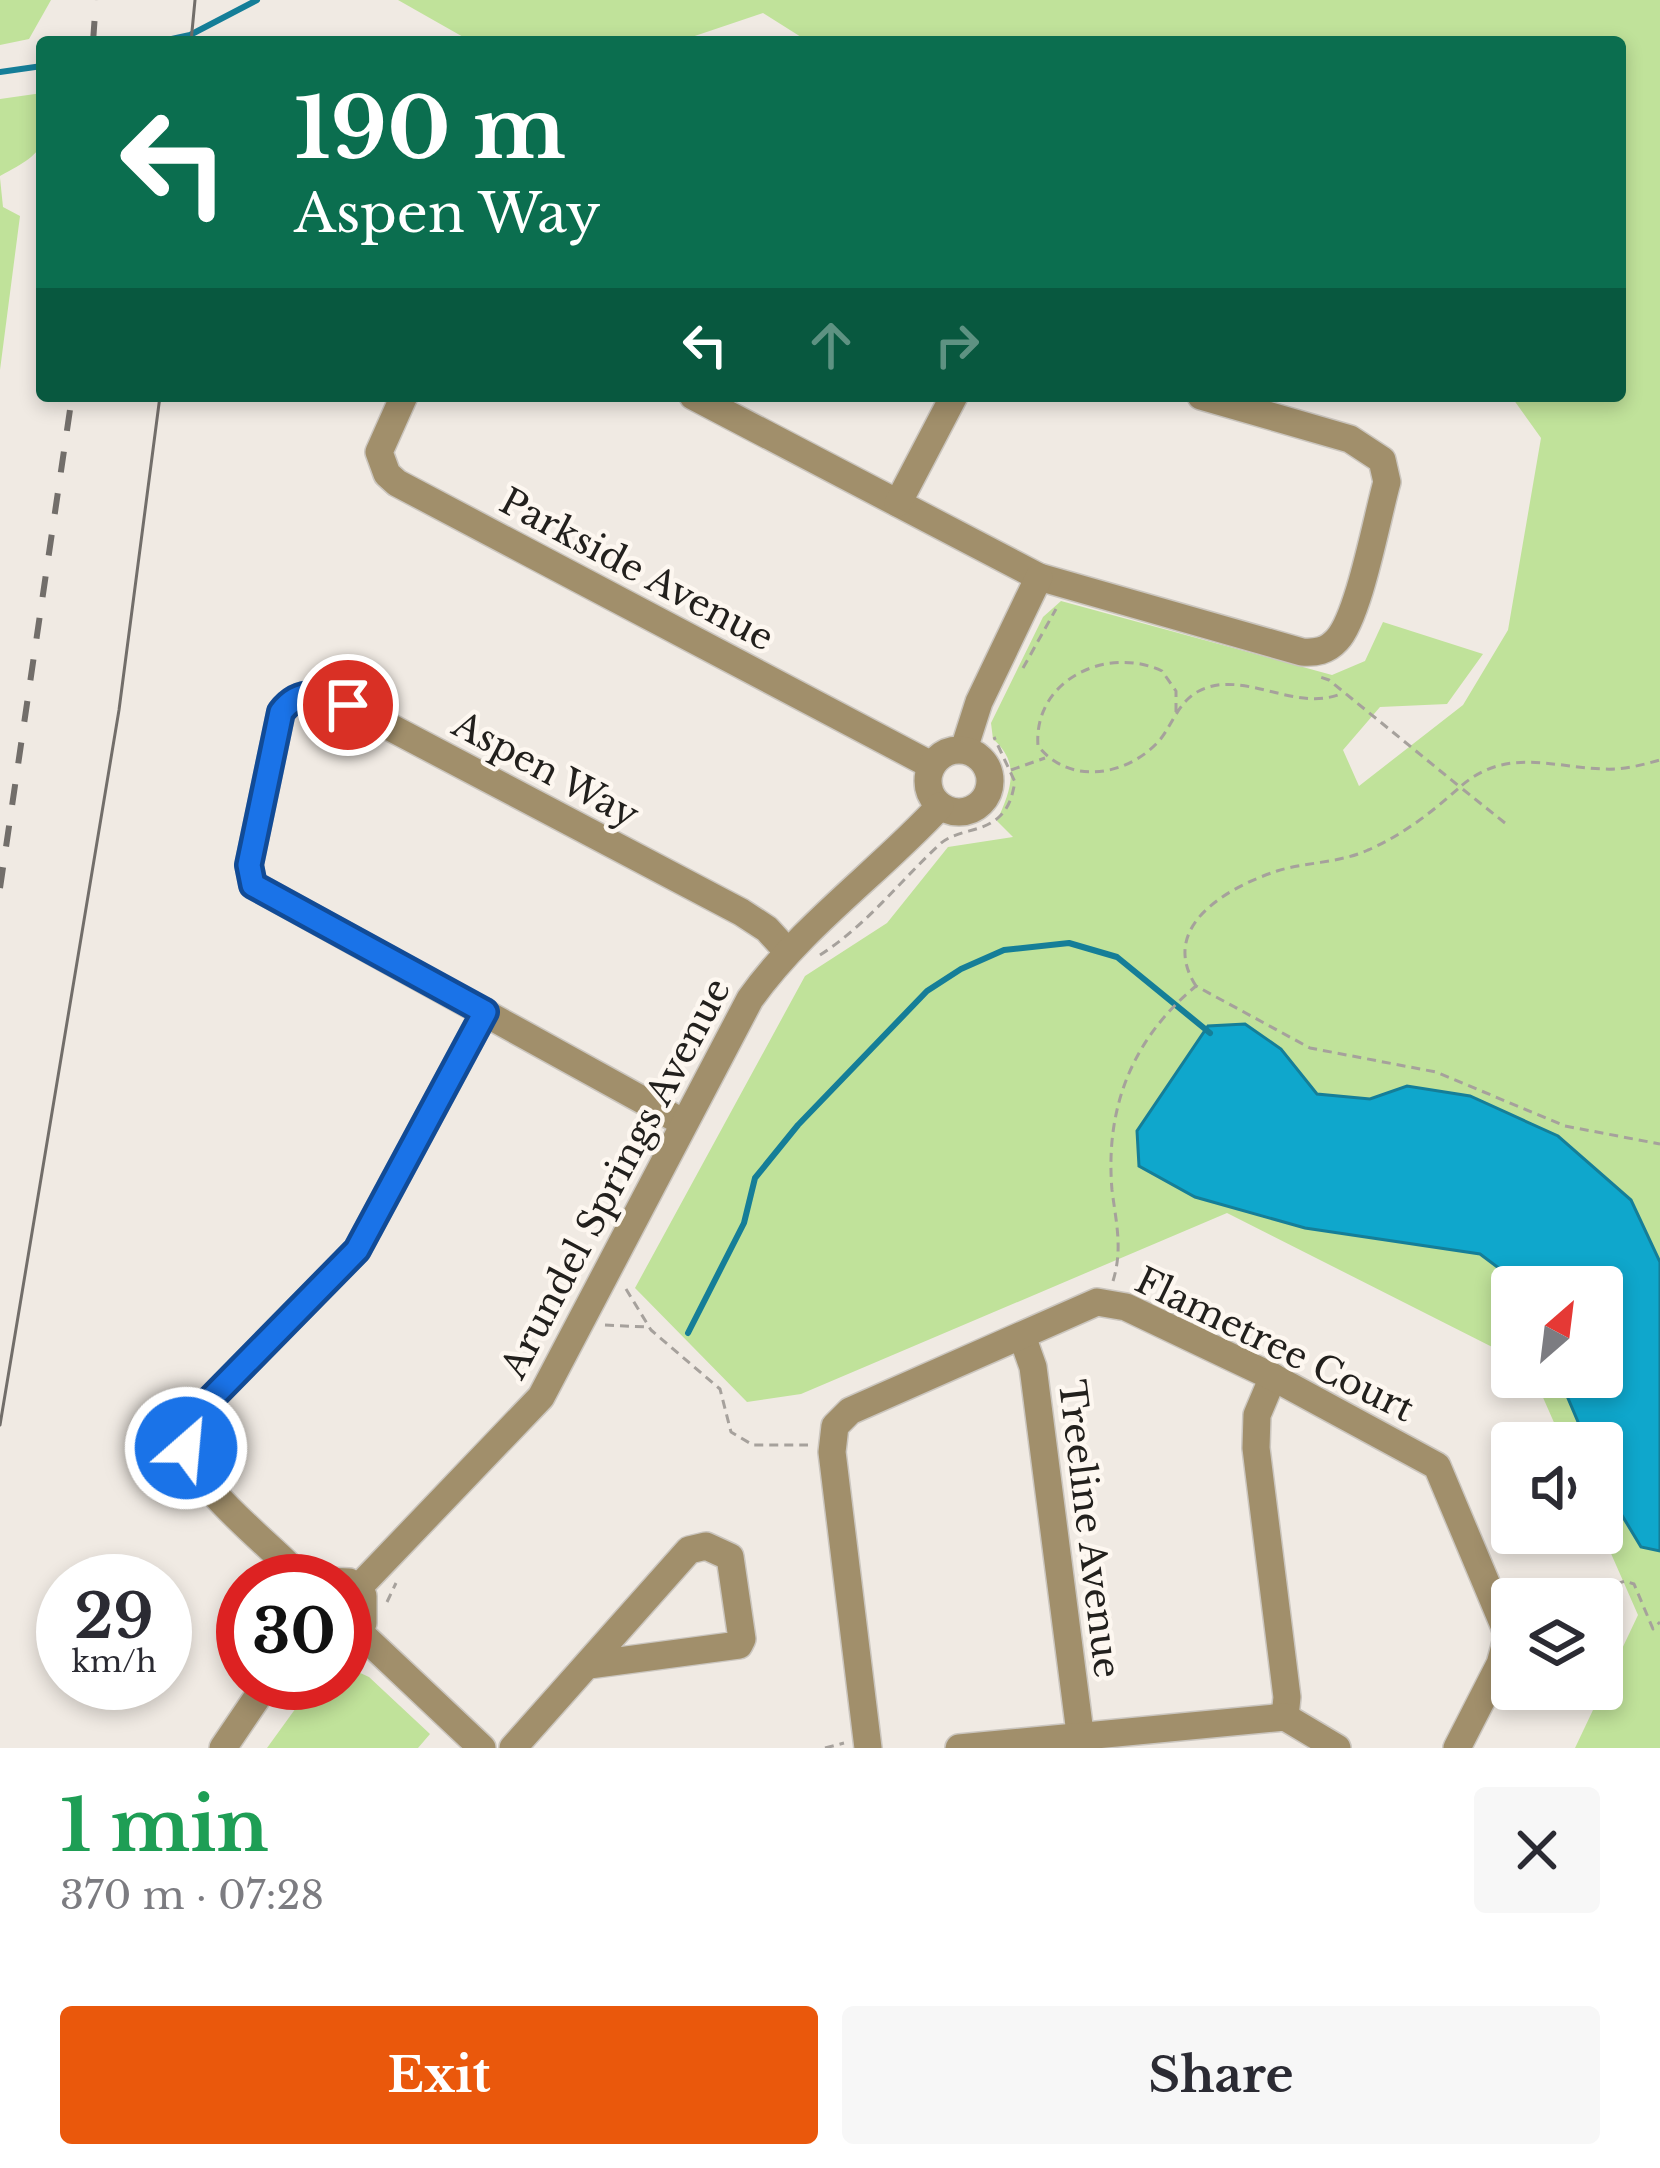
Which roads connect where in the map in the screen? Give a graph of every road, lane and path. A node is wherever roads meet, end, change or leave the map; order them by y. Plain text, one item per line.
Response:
1 (401, 402) edge
2 (704, 402) edge
3 (951, 402) edge
4 (1222, 402) edge
5 (898, 503) junction
6 (1039, 577) junction
7 (1063, 604) dead end
8 (1314, 674) dead end
9 (1016, 683) dead end
10 (1344, 692) junction
11 (1176, 712) junction
12 (995, 732) dead end
13 (964, 749) junction
14 (1046, 757) junction
15 (1660, 760) edge
16 (931, 765) junction
17 (1011, 770) junction
18 (1460, 787) junction
19 (940, 806) junction
20 (1505, 823) dead end
21 (798, 957) junction
22 (1196, 986) junction
23 (485, 1012) junction
24 (684, 1123) junction
25 (1660, 1144) edge
26 (625, 1287) dead end
27 (1104, 1304) junction
28 (605, 1325) dead end
29 (649, 1328) junction
30 (1022, 1336) junction
31 (1273, 1377) junction
32 (810, 1445) dead end
33 (277, 1554) edge
34 (406, 1568) dead end
35 (372, 1573) edge
36 (1623, 1582) edge
37 (386, 1608) dead end
38 (1660, 1622) edge
39 (372, 1652) edge
40 (590, 1665) junction
41 (249, 1710) edge
42 (1286, 1718) junction
43 (1080, 1733) junction
44 (858, 1742) edge
45 (224, 1748) edge
46 (482, 1748) edge
47 (513, 1748) edge
48 (825, 1748) edge
49 (959, 1748) edge
50 (1337, 1748) edge
51 (1457, 1748) edge

1 - 16 street, Parkside Avenue
2 - 5 street
3 - 5 street
4 - 6 street
5 - 6 street
6 - 13 street
7 - 9 path
8 - 10 path
10 - 11 path
10 - 18 path
11 - 14 path
11 - 14 path
12 - 17 path
13 - 16 street
13 - 19 street
14 - 17 path
15 - 18 path
16 - 19 street
17 - 21 path
18 - 20 path
18 - 22 path
19 - 21 street, Arundel Springs Avenue
21 - 23 street, Aspen Way
21 - 24 street, Arundel Springs Avenue
22 - 25 path
22 - 27 path
23 - 24 street, Aspen Way
23 - 33 street
24 - 35 street, Arundel Springs Avenue
26 - 29 path
27 - 30 street, Flametree Court
27 - 31 street, Flametree Court
28 - 29 path
29 - 32 path
30 - 43 street, Treeline Avenue
30 - 44 street, Flametree Court
31 - 42 street
31 - 51 street, Flametree Court
34 - 37 path
36 - 38 path
39 - 46 street
40 - 40 street
40 - 47 street
41 - 45 street
42 - 43 street
42 - 50 street
43 - 49 street
44 - 48 path

